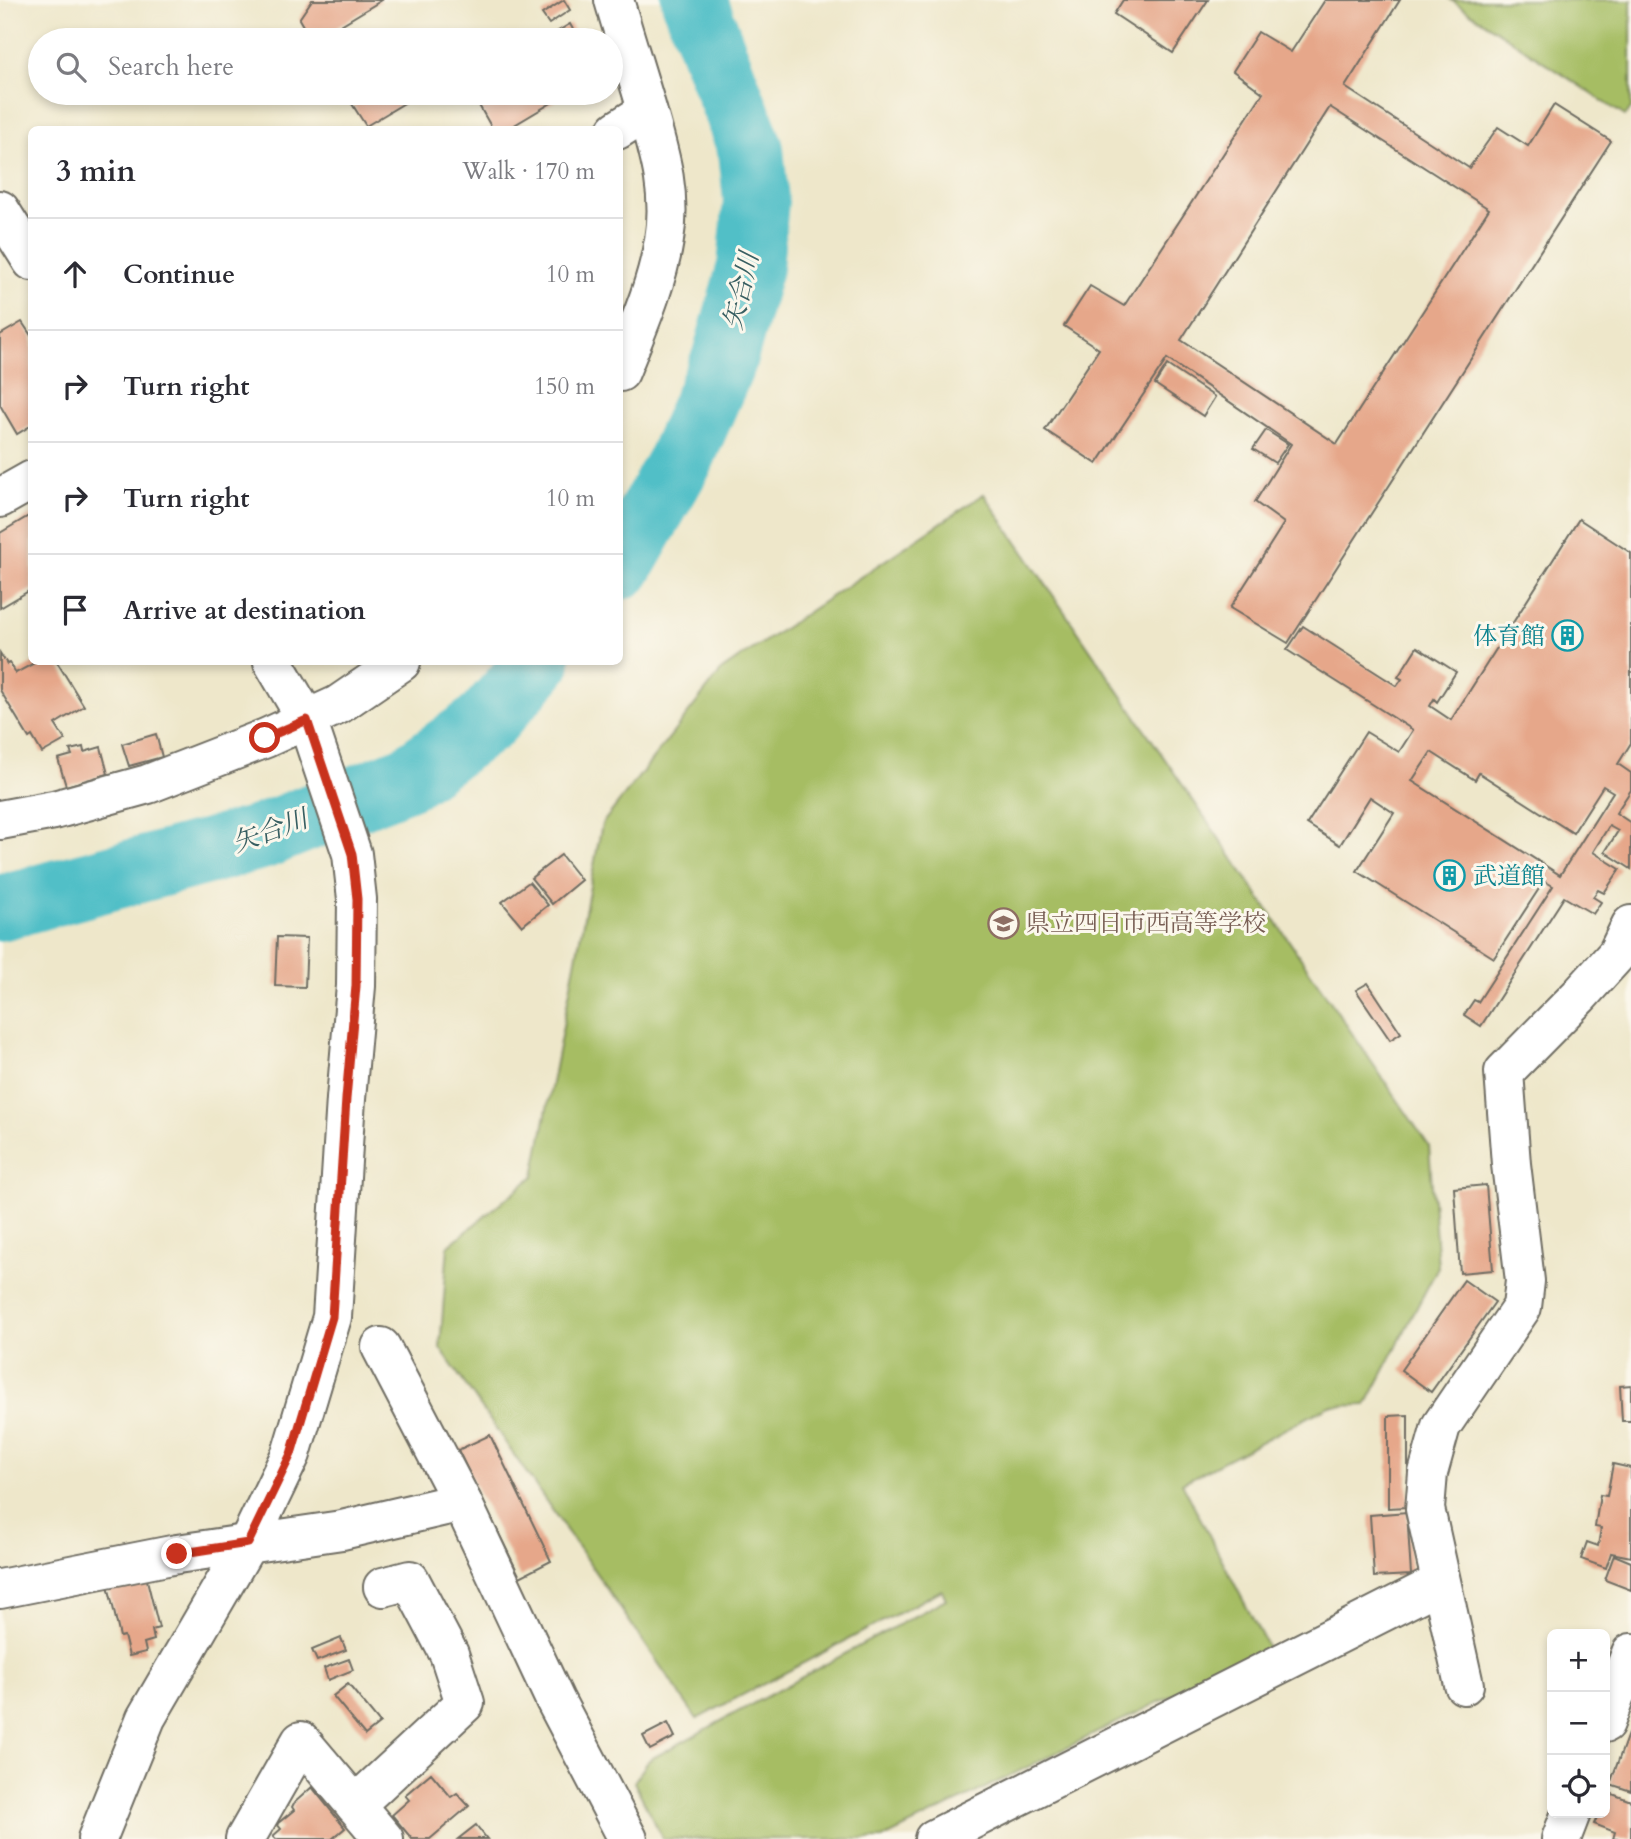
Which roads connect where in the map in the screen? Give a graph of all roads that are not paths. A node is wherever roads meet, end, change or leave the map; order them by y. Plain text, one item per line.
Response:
1 (614, 0) edge
2 (618, 28) edge
3 (623, 60) edge
4 (632, 120) edge
5 (0, 210) edge
6 (28, 255) edge
7 (623, 364) edge
8 (28, 482) edge
9 (0, 498) edge
10 (275, 665) edge
11 (397, 665) edge
12 (307, 720) junction
13 (0, 820) edge
14 (1631, 925) edge
15 (381, 1347) dead end
16 (462, 1502) junction
17 (248, 1543) junction
18 (1440, 1583) junction
19 (383, 1587) dead end
20 (0, 1589) edge
21 (1631, 1653) edge
22 (1464, 1685) dead end
23 (1610, 1710) edge
24 (355, 1805) junction
25 (1569, 1818) edge
26 (97, 1839) edge
27 (245, 1839) edge
28 (384, 1839) edge
29 (628, 1839) edge
30 (934, 1839) edge
31 (1561, 1839) edge

1 - 2 street
3 - 4 street
4 - 7 street
5 - 6 street
8 - 9 street
10 - 12 street
11 - 12 street
12 - 13 street
12 - 17 street
14 - 18 street
15 - 16 street
16 - 17 street
16 - 29 street
17 - 20 street
17 - 26 street
18 - 22 street
18 - 30 street
19 - 24 street
21 - 23 street
24 - 27 street
24 - 28 street
25 - 31 street

